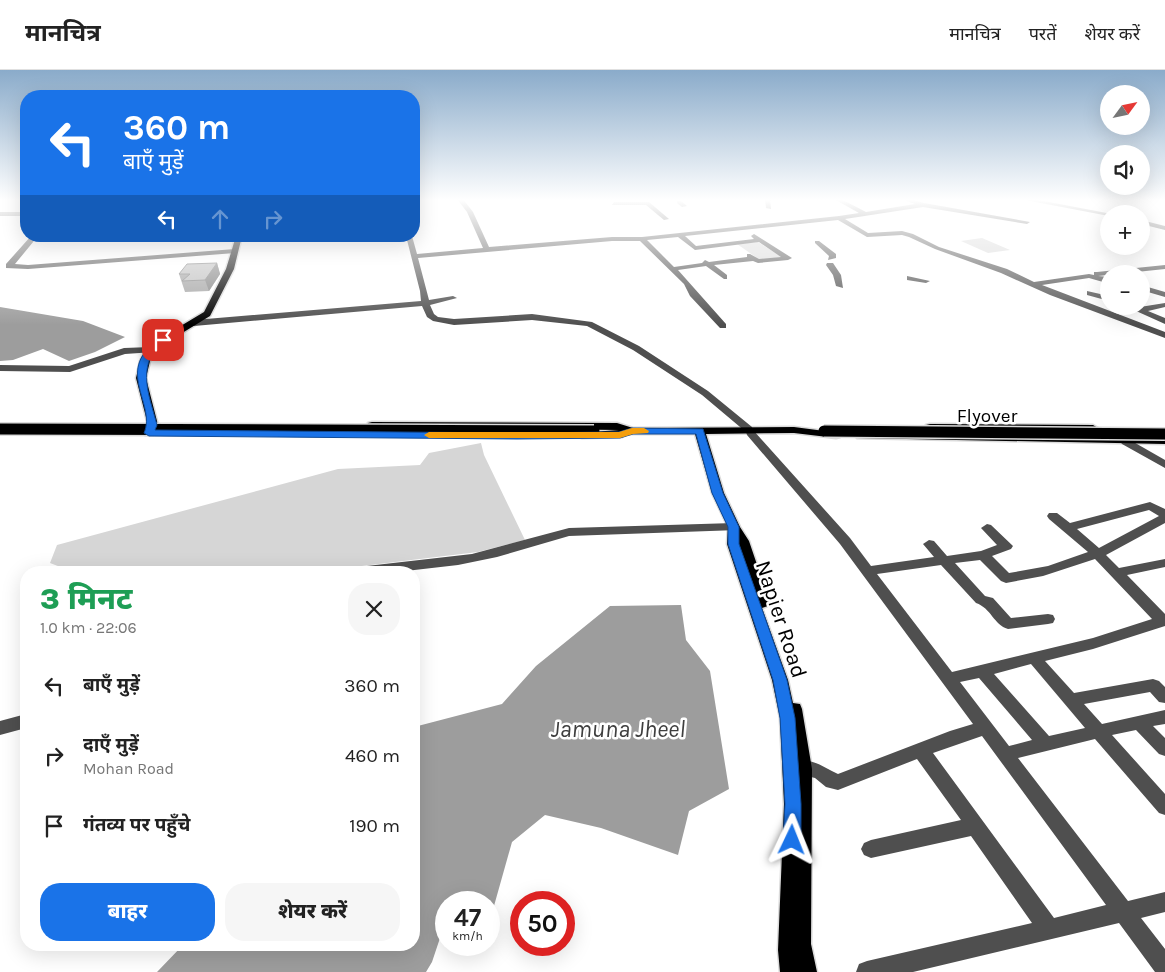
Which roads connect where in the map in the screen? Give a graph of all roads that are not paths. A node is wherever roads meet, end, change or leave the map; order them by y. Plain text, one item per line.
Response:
1 (483, 241) edge
2 (588, 241) edge
3 (644, 241) edge
4 (687, 241) edge
5 (752, 241) edge
6 (762, 241) edge
7 (923, 241) edge
8 (31, 242) edge
9 (237, 242) edge
10 (411, 242) edge
11 (817, 242) dead end
12 (732, 244) junction
13 (487, 250) junction
14 (235, 251) junction
15 (414, 256) junction
16 (697, 256) dead end
17 (755, 259) junction
18 (708, 265) junction
19 (673, 269) junction
20 (1164, 269) edge
21 (1150, 272) edge
22 (1089, 276) junction
23 (724, 277) dead end
24 (910, 278) dead end
25 (1100, 279) edge
26 (926, 281) dead end
27 (1033, 284) junction
28 (840, 286) dead end
29 (1100, 287) edge
30 (1150, 290) edge
31 (1165, 295) edge
32 (1100, 296) edge
33 (454, 298) dead end
34 (425, 303) junction
35 (1165, 305) edge
36 (1150, 308) edge
37 (1150, 315) edge
38 (1165, 321) edge
39 (194, 323) junction
40 (723, 326) dead end
41 (1165, 334) edge
42 (151, 350) junction
43 (0, 368) edge
44 (0, 424) edge
45 (1114, 428) junction
46 (0, 429) edge
47 (151, 429) junction
48 (1165, 429) edge
49 (632, 431) junction
50 (750, 431) junction
51 (805, 431) junction
52 (701, 433) junction
53 (0, 434) edge
54 (1165, 434) edge
55 (1165, 441) edge
56 (1126, 442) junction
57 (1165, 465) edge
58 (1165, 514) edge
59 (1053, 516) dead end
60 (1165, 518) edge
61 (734, 527) junction
62 (987, 528) dead end
63 (1067, 528) junction
64 (930, 544) dead end
65 (1097, 553) junction
66 (983, 555) junction
67 (944, 560) junction
68 (1165, 563) edge
69 (407, 566) edge
70 (868, 571) junction
71 (1116, 573) junction
72 (1160, 612) edge
73 (1048, 619) dead end
74 (1034, 658) junction
75 (982, 671) junction
76 (949, 679) junction
77 (1165, 697) edge
78 (1071, 700) junction
79 (1165, 717) edge
80 (20, 722) edge
81 (1139, 722) junction
82 (0, 728) edge
83 (986, 728) junction
84 (1099, 732) junction
85 (1045, 744) junction
86 (1165, 749) edge
87 (921, 750) junction
88 (1004, 754) junction
89 (797, 767) junction
90 (1165, 807) edge
91 (975, 826) junction
92 (871, 849) dead end
93 (1165, 902) edge
94 (1123, 912) junction
95 (1049, 929) junction
96 (1165, 966) edge
97 (792, 972) edge
98 (806, 972) edge
99 (867, 972) edge

1 - 13 street
2 - 13 street
3 - 19 street
4 - 12 street
5 - 12 street
6 - 17 street
7 - 27 street
8 - 14 street
9 - 14 main road
10 - 15 street
11 - 28 street
12 - 17 street
13 - 15 street
14 - 39 main road
15 - 34 street
16 - 18 street
17 - 18 street
18 - 19 street
18 - 23 street
19 - 40 street
20 - 21 street
20 - 22 street
22 - 25 street
22 - 27 street
24 - 26 street
27 - 41 street
29 - 32 street
30 - 31 street
33 - 34 street
34 - 39 street
34 - 50 street
35 - 36 street
37 - 38 street
39 - 42 main road
42 - 43 street
42 - 47 main road
44 - 47 main road
45 - 48 main road
45 - 51 main road
45 - 56 street
46 - 49 main road, bridge
47 - 49 main road
47 - 53 main road
49 - 52 main road
50 - 51 main road
50 - 52 main road
50 - 70 street
51 - 54 main road, Flyover, bridge
51 - 56 main road
52 - 61 main road, Napier Road
55 - 56 main road
56 - 57 street
58 - 63 street
59 - 63 street
60 - 65 street
61 - 69 street
61 - 89 main road, Napier Road
62 - 66 street
63 - 65 street
64 - 67 street
65 - 66 street
65 - 71 street
66 - 67 street
67 - 70 street
67 - 73 street
68 - 71 street
70 - 76 street
71 - 72 street
72 - 74 street
74 - 75 street
74 - 78 street
75 - 76 street
75 - 85 street
76 - 83 street
77 - 78 street
78 - 84 street
79 - 81 street
80 - 82 street
81 - 84 street
81 - 86 street
83 - 87 street
83 - 88 street
84 - 85 street
84 - 90 street
85 - 88 street
87 - 89 street
87 - 91 street
88 - 94 street
89 - 97 main road, Napier Road
89 - 98 main road
91 - 92 street
91 - 95 street
93 - 94 street
94 - 95 street
94 - 96 street
95 - 99 street

